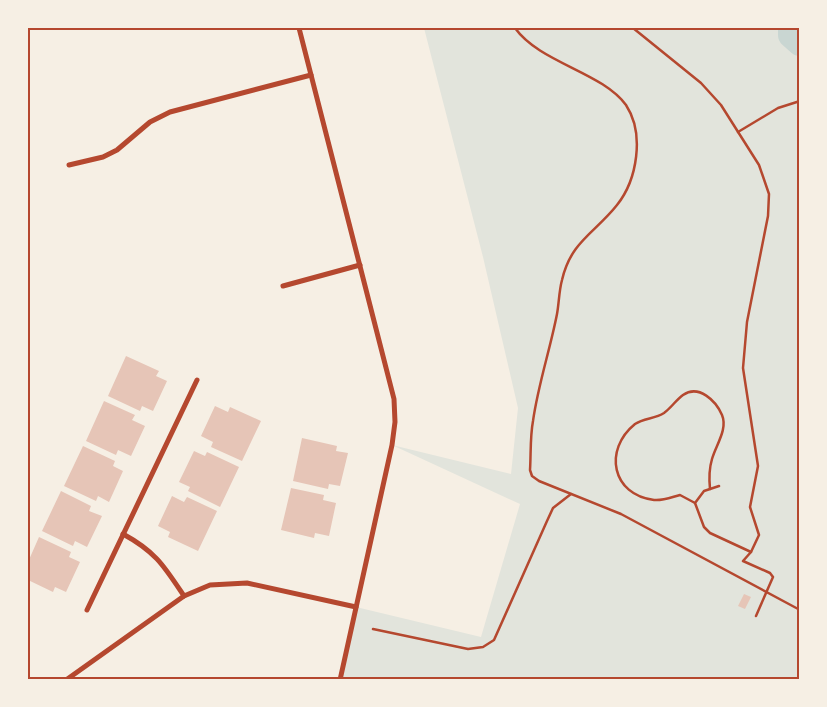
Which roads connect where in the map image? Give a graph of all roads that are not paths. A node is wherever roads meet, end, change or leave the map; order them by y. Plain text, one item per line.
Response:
1 (299, 28) edge
2 (311, 75) junction
3 (69, 165) dead end
4 (360, 265) junction
5 (283, 286) dead end
6 (197, 380) dead end
7 (123, 534) junction
8 (184, 596) junction
9 (356, 607) junction
10 (88, 610) dead end
11 (66, 680) edge
12 (340, 680) edge

1 - 2 street
2 - 3 street
2 - 4 street
4 - 5 street
4 - 9 street
6 - 7 street
7 - 8 street
7 - 10 street
8 - 9 street
8 - 11 street
9 - 12 street

